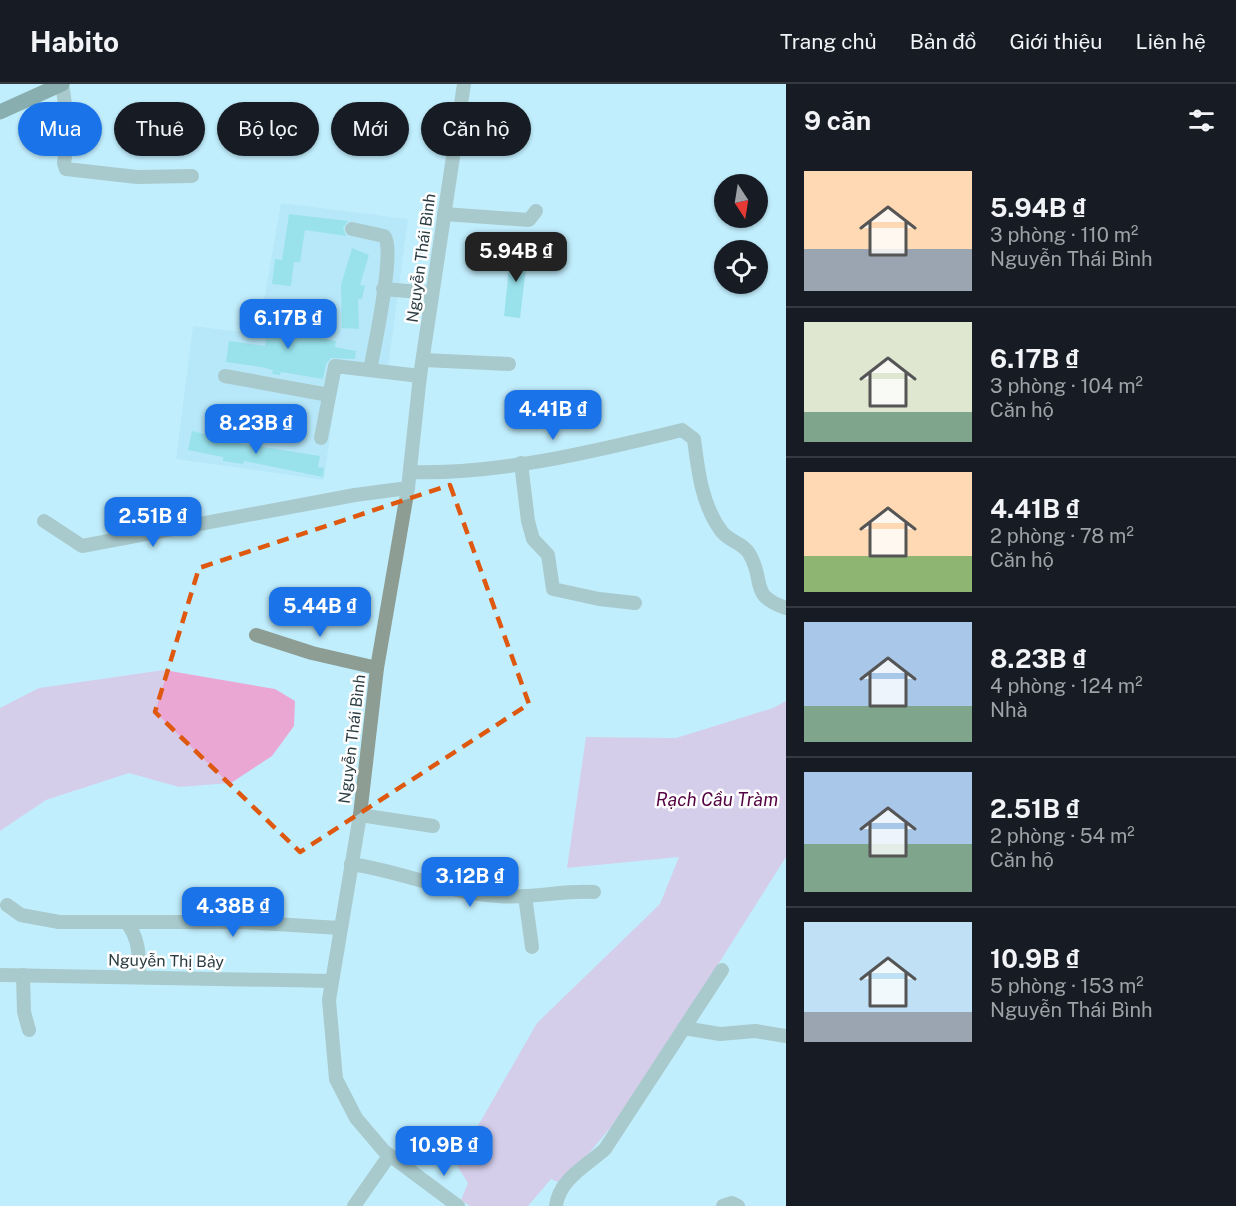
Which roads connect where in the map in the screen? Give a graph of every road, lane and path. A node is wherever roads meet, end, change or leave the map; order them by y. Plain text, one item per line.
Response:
1 (62, 84) edge
2 (464, 84) edge
3 (0, 112) edge
4 (192, 176) dead end
5 (536, 211) dead end
6 (444, 214) junction
7 (352, 230) dead end
8 (383, 289) junction
9 (432, 293) junction
10 (423, 360) junction
11 (509, 364) dead end
12 (370, 370) junction
13 (225, 376) dead end
14 (420, 376) junction
15 (329, 395) junction
16 (321, 438) dead end
17 (521, 463) junction
18 (410, 472) junction
19 (408, 488) junction
20 (44, 521) dead end
21 (635, 603) dead end
22 (786, 608) edge
23 (256, 634) dead end
24 (377, 668) junction
25 (360, 815) junction
26 (433, 826) dead end
27 (351, 864) junction
28 (594, 891) dead end
29 (525, 896) junction
30 (7, 905) dead end
31 (128, 923) junction
32 (340, 928) junction
33 (532, 947) dead end
34 (722, 970) dead end
35 (0, 975) edge
36 (23, 975) junction
37 (139, 977) junction
38 (332, 981) junction
39 (684, 1028) junction
40 (29, 1030) dead end
41 (786, 1036) edge
42 (389, 1156) junction
43 (354, 1206) edge
44 (458, 1206) edge
45 (556, 1206) edge
46 (723, 1206) edge
47 (738, 1206) edge

1 - 3 main road
1 - 4 street
2 - 6 street, Nguyễn Thái Bình
5 - 6 street
6 - 9 street, Nguyễn Thái Bình
7 - 8 street
8 - 9 street
8 - 12 street
9 - 10 street, Nguyễn Thái Bình
10 - 11 street
10 - 14 street, Nguyễn Thái Bình
12 - 14 street
12 - 15 street
13 - 15 street
14 - 18 street, Nguyễn Thái Bình
15 - 16 street
17 - 18 street
17 - 21 street
17 - 22 street
18 - 19 street, Nguyễn Thái Bình
19 - 20 street
19 - 24 street, Nguyễn Thái Bình
23 - 24 street
24 - 25 street, Nguyễn Thái Bình
25 - 26 street
25 - 27 street, Nguyễn Thái Bình
27 - 29 street
27 - 32 street, Nguyễn Thái Bình
28 - 29 street
29 - 33 street
30 - 31 street
31 - 32 street
31 - 37 street
32 - 38 street, Nguyễn Thái Bình
34 - 39 street
35 - 36 street, Nguyễn Thị Bảy
36 - 37 street, Nguyễn Thị Bảy
36 - 40 street
37 - 38 street, Nguyễn Thị Bảy
38 - 42 street, Nguyễn Thái Bình
39 - 41 street
39 - 45 street
42 - 43 street
42 - 44 street, Nguyễn Thái Bình
46 - 47 street

